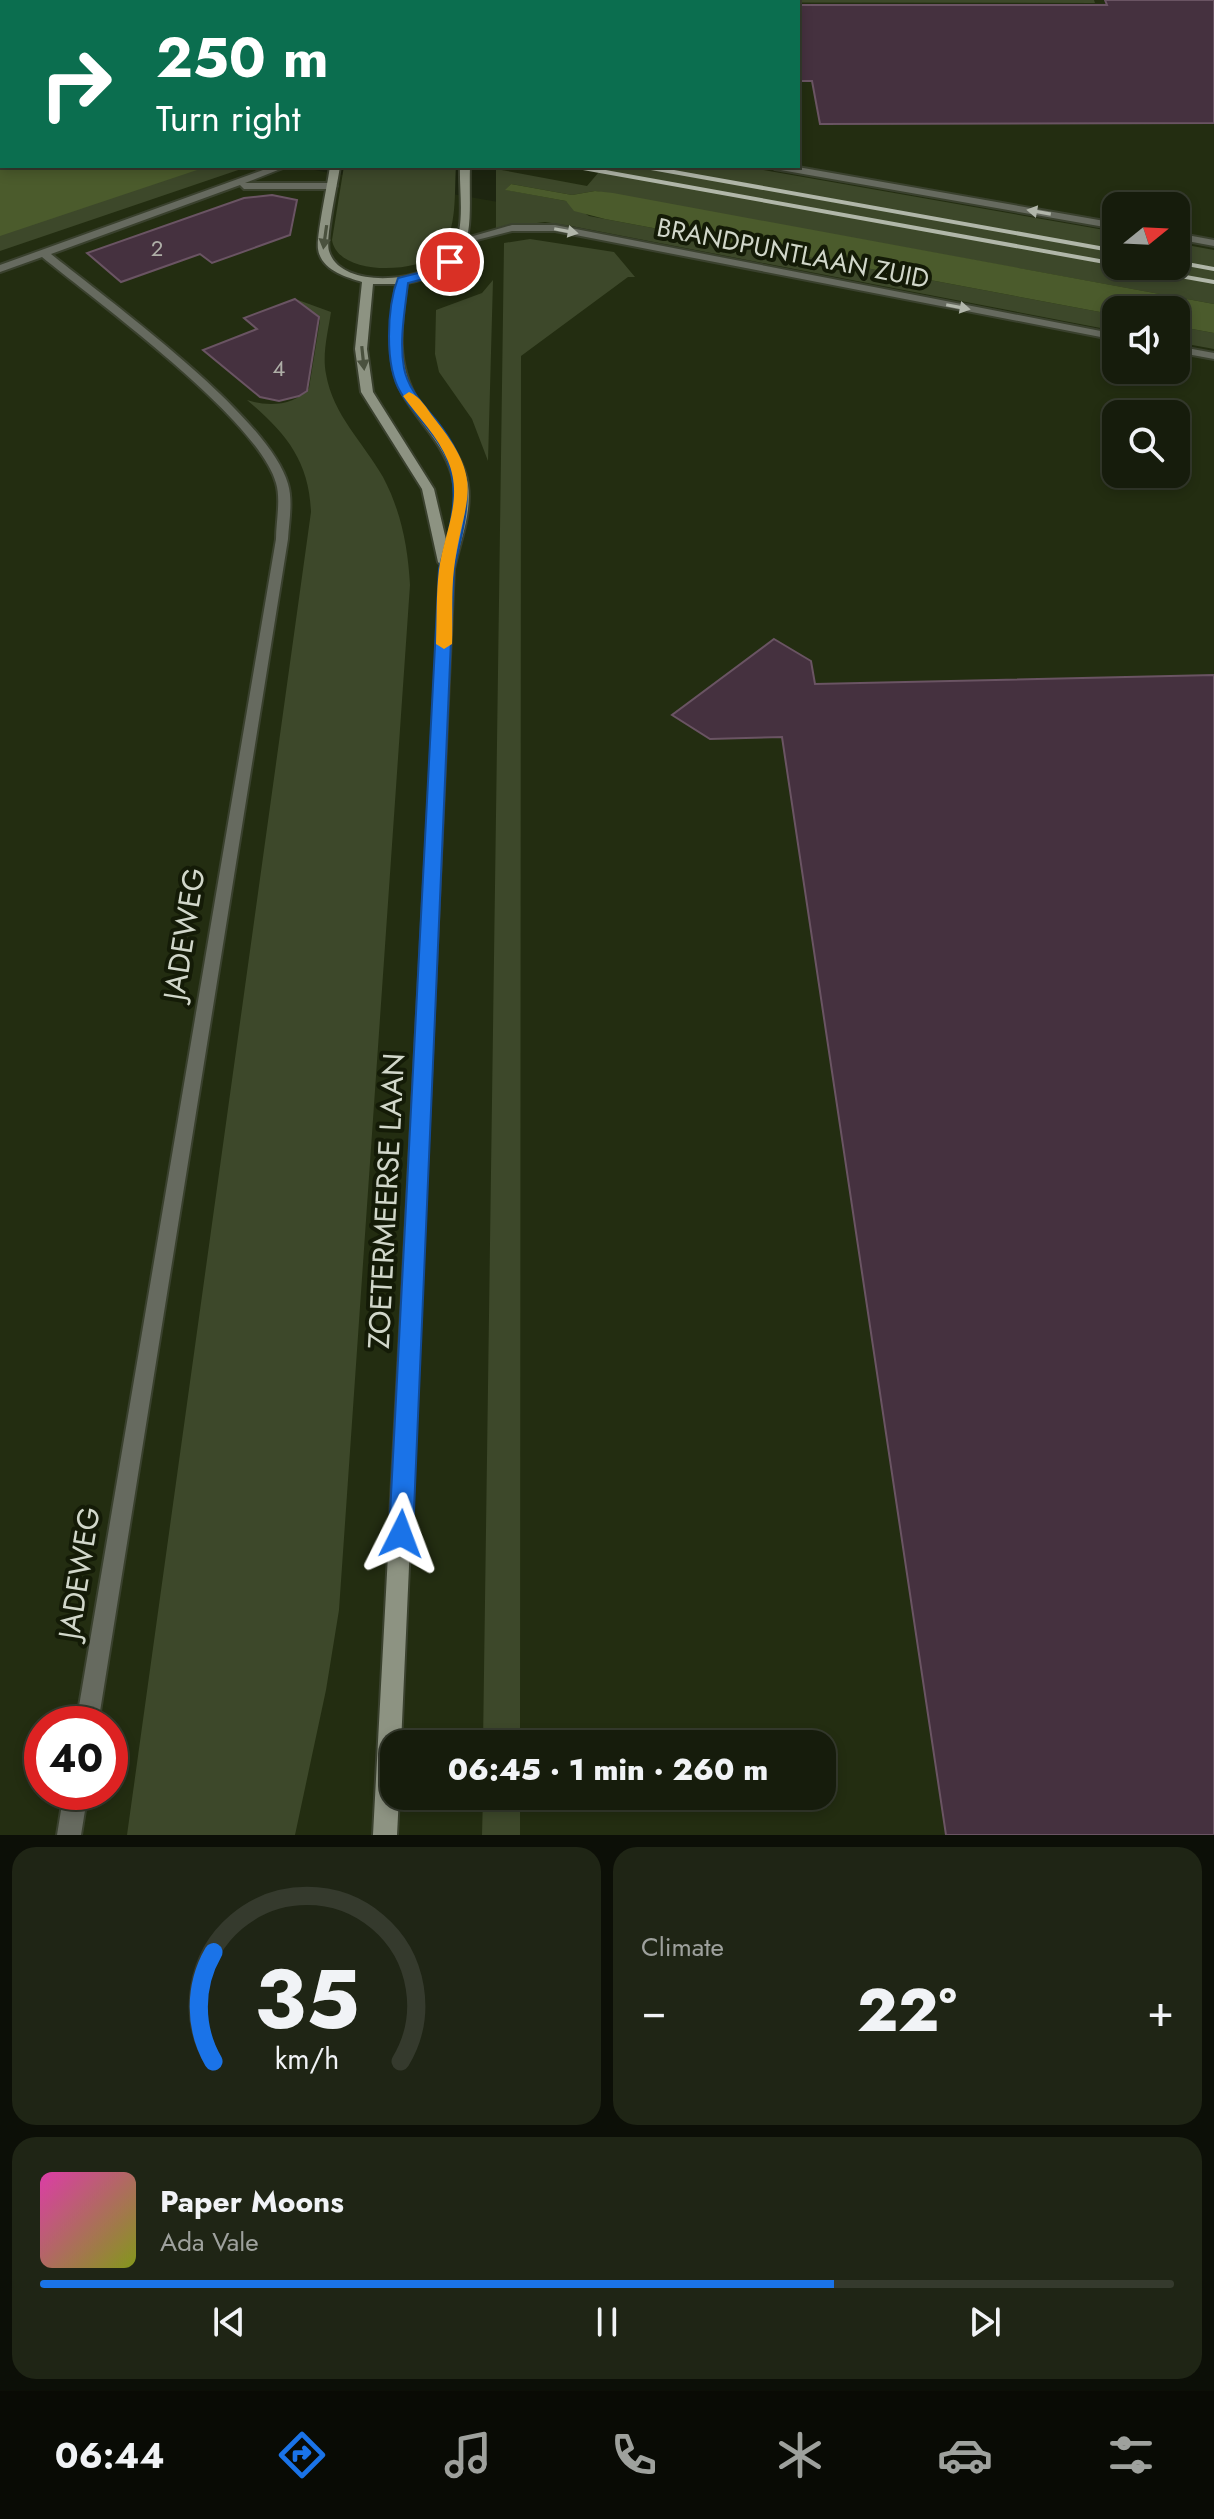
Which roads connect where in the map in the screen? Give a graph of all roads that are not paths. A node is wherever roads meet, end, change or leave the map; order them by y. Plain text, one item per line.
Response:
1 (278, 168) edge
2 (335, 168) edge
3 (465, 168) edge
4 (786, 168) edge
5 (332, 186) junction
6 (230, 187) junction
7 (1102, 224) edge
8 (1190, 239) edge
9 (461, 241) junction
10 (1214, 243) edge
11 (44, 254) junction
12 (0, 269) edge
13 (368, 280) junction
14 (402, 280) junction
15 (1102, 334) edge
16 (1190, 352) edge
17 (1214, 356) edge
18 (447, 569) junction
19 (90, 1706) edge
20 (73, 1810) edge
21 (69, 1835) edge
22 (385, 1835) edge

1 - 6 street
2 - 5 street
3 - 9 street
7 -> 4 street
5 - 6 street
5 -> 13 street
6 - 11 street
8 - 10 street
9 - 14 street
9 -> 15 street, BRANDPUNTLAAN ZUID
11 - 12 street
11 - 19 street, JADEWEG
13 - 14 street
13 -> 18 street, ZOETERMEERSE LAAN
14 - 18 street, ZOETERMEERSE LAAN
16 - 17 street
18 - 22 street, ZOETERMEERSE LAAN
20 - 21 street

